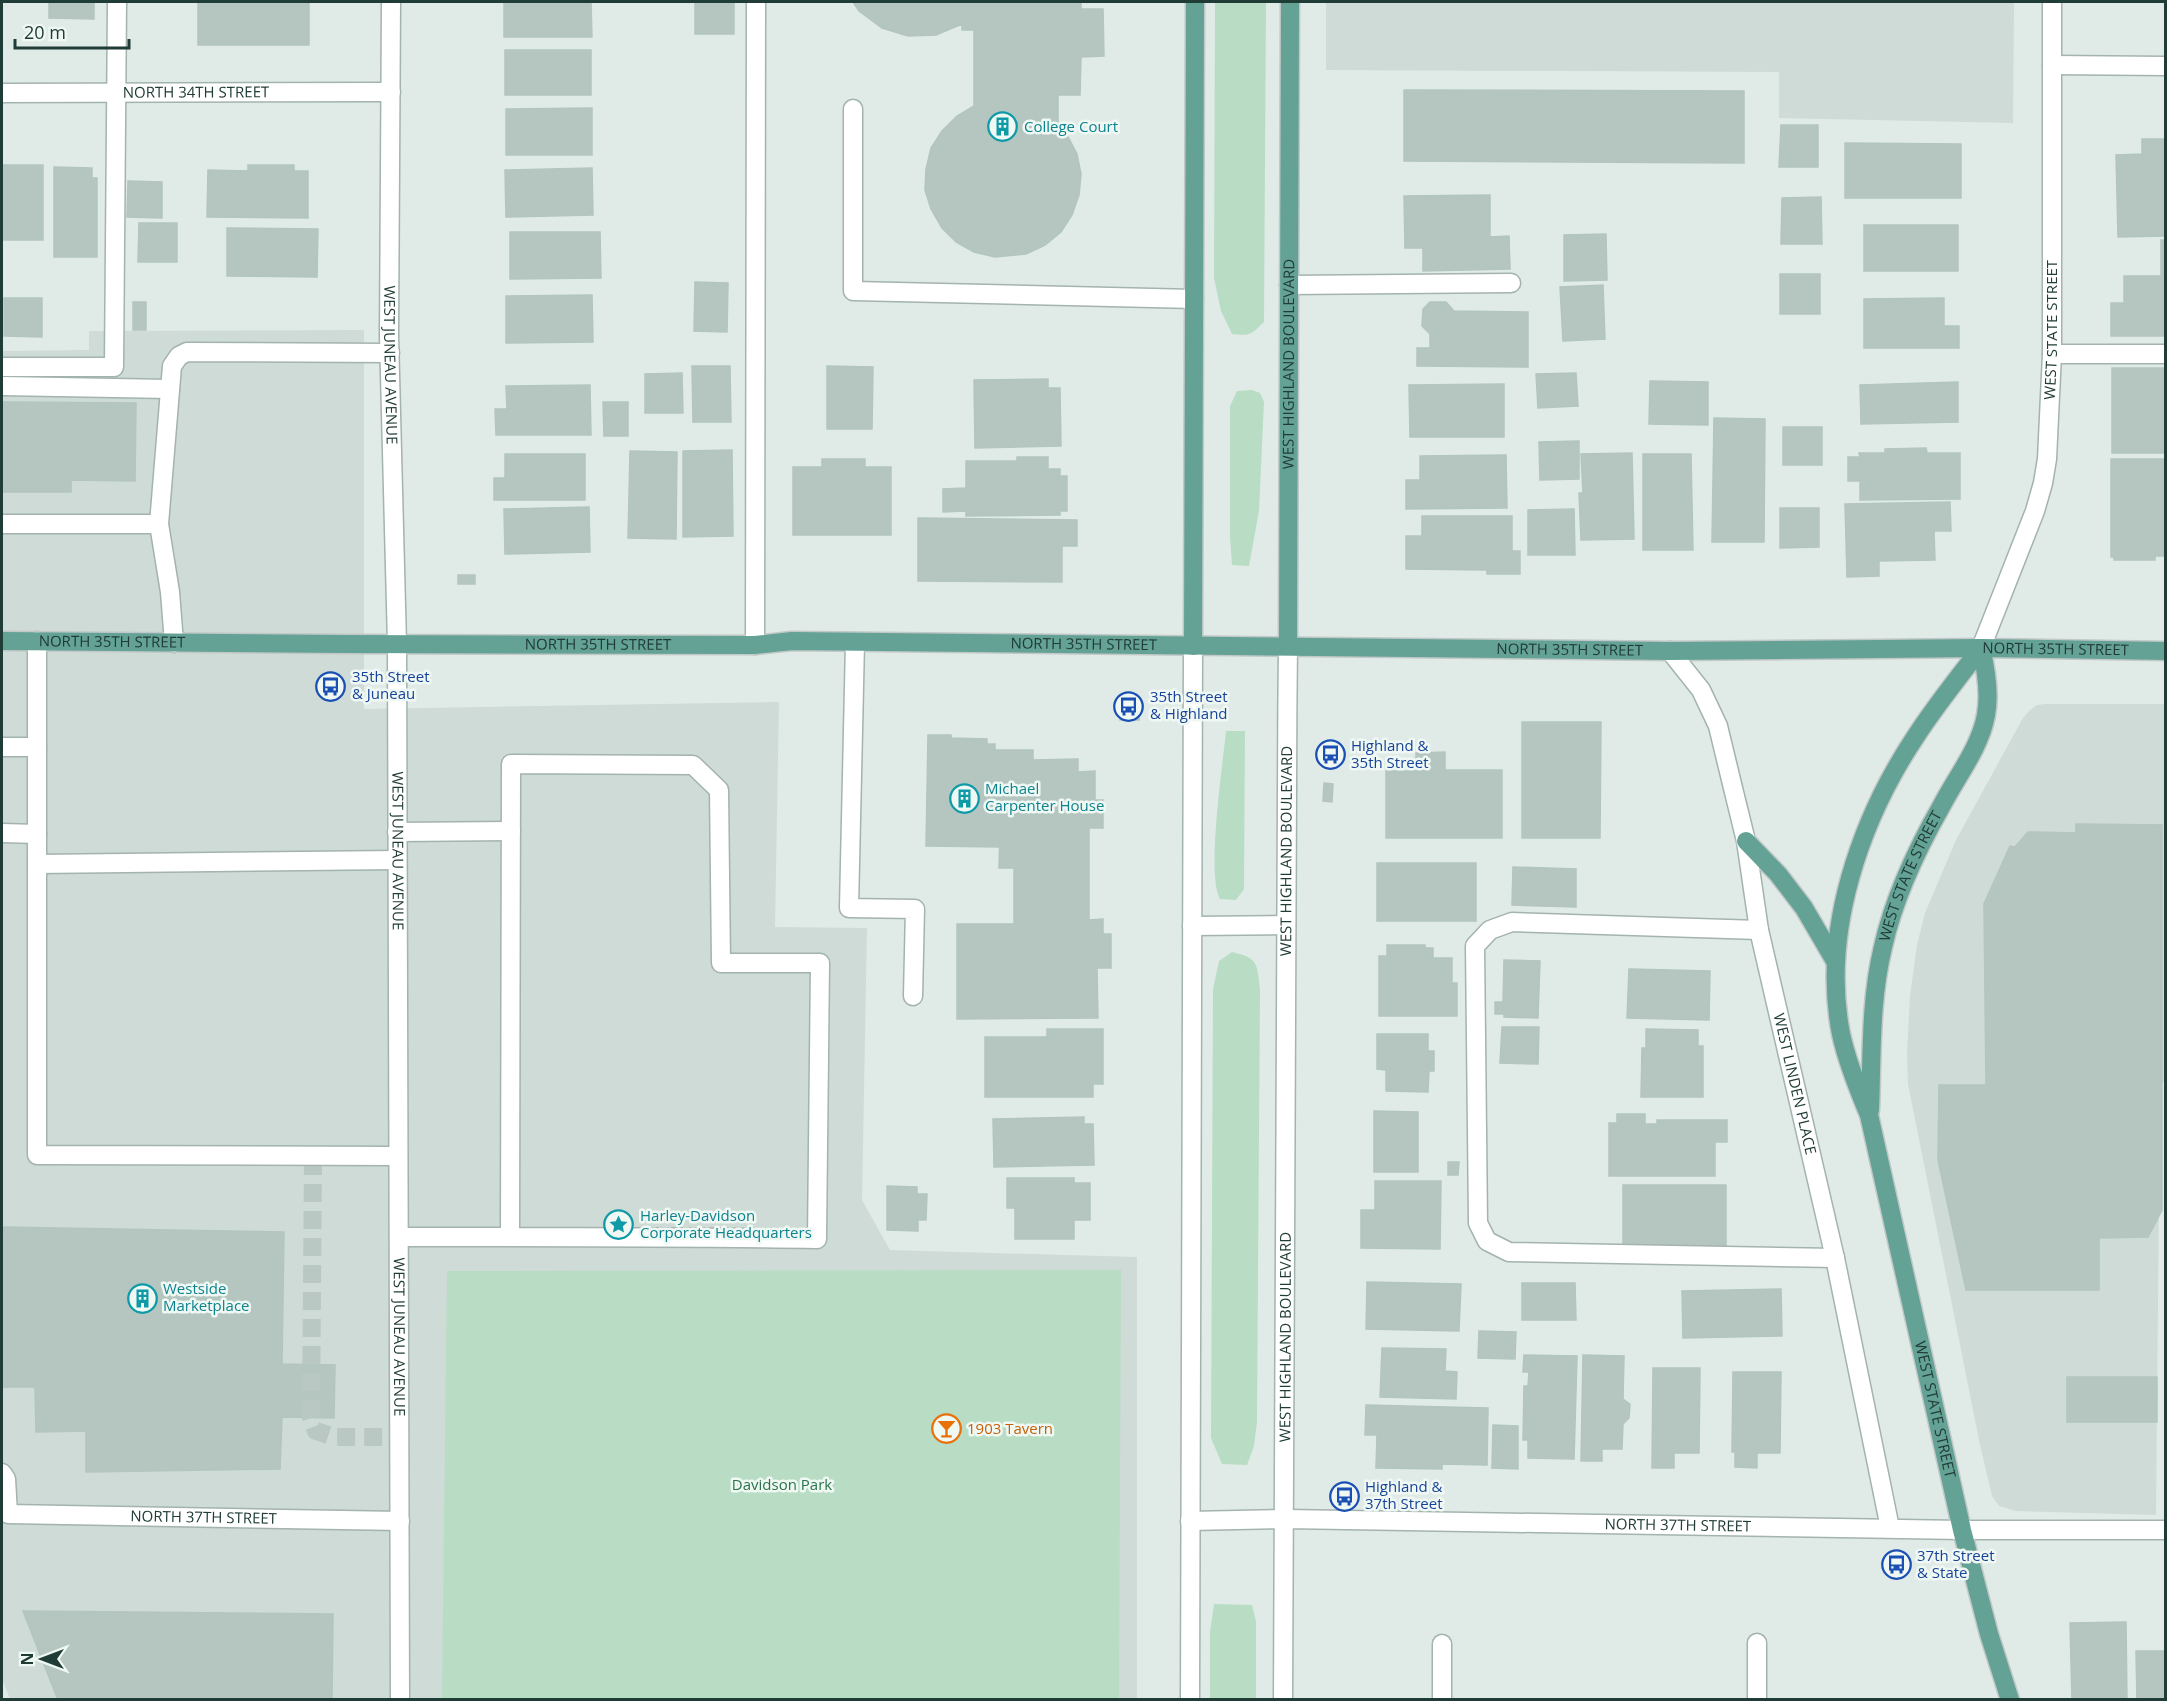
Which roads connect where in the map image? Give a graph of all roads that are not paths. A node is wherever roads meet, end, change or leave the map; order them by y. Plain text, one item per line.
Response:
1 (117, 2) edge
2 (391, 2) edge
3 (756, 2) edge
4 (1195, 2) edge
5 (1290, 2) edge
6 (2052, 2) edge
7 (2052, 65) junction
8 (2166, 66) edge
9 (391, 92) junction
10 (2, 93) edge
11 (117, 94) junction
12 (852, 109) dead end
13 (1511, 283) dead end
14 (1289, 285) junction
15 (1194, 299) junction
16 (390, 352) junction
17 (2052, 354) junction
18 (2166, 354) edge
19 (2, 367) edge
20 (2, 386) edge
21 (170, 389) junction
22 (2, 524) edge
23 (159, 524) junction
24 (2, 641) edge
25 (37, 641) junction
26 (855, 642) junction
27 (174, 644) junction
28 (396, 644) junction
29 (755, 645) junction
30 (1193, 646) junction
31 (1288, 646) junction
32 (1981, 648) junction
33 (1670, 651) junction
34 (2166, 651) edge
35 (2, 747) edge
36 (37, 747) junction
37 (512, 831) junction
38 (397, 832) junction
39 (2, 833) edge
40 (37, 834) junction
41 (1746, 841) junction
42 (397, 860) junction
43 (37, 864) junction
44 (1286, 925) junction
45 (1192, 926) junction
46 (1759, 930) junction
47 (1835, 961) junction
48 (913, 996) dead end
49 (1869, 1116) junction
50 (398, 1156) junction
51 (399, 1237) junction
52 (510, 1237) junction
53 (1835, 1258) junction
54 (2, 1473) edge
55 (1286, 1519) junction
56 (400, 1521) junction
57 (1190, 1521) junction
58 (1890, 1528) junction
59 (1962, 1530) junction
60 (2166, 1530) edge
61 (1757, 1643) dead end
62 (1442, 1644) dead end
63 (400, 1700) edge
64 (1190, 1700) edge
65 (1283, 1700) edge
66 (1442, 1700) edge
67 (1756, 1700) edge
68 (2010, 1700) edge

1 - 11 street
2 - 9 street, WEST JUNEAU AVENUE
3 - 29 street
4 - 15 main road
5 - 14 main road, WEST HIGHLAND BOULEVARD
6 - 7 street, WEST STATE STREET
7 - 8 street
7 - 17 street, WEST STATE STREET
9 - 11 street, NORTH 34TH STREET
9 - 16 street, WEST JUNEAU AVENUE
10 - 11 street, NORTH 34TH STREET
11 - 19 street
12 - 15 street
13 - 14 street
14 - 31 main road, WEST HIGHLAND BOULEVARD
15 - 30 main road
16 - 21 street
16 - 28 street, WEST JUNEAU AVENUE
17 - 18 street
17 - 32 street, WEST STATE STREET
20 - 21 street
21 - 23 street
22 - 23 street
23 - 27 street
24 - 25 main road, NORTH 35TH STREET
25 - 27 main road, NORTH 35TH STREET
25 - 36 street
26 - 29 main road, NORTH 35TH STREET
26 - 30 main road, NORTH 35TH STREET
26 - 48 street
27 - 28 main road, NORTH 35TH STREET
28 - 29 main road, NORTH 35TH STREET
28 - 38 street, WEST JUNEAU AVENUE
30 - 31 main road, NORTH 35TH STREET
30 - 45 street
31 - 33 main road, NORTH 35TH STREET
31 - 44 street, WEST HIGHLAND BOULEVARD
32 - 33 main road, NORTH 35TH STREET
32 - 34 main road, NORTH 35TH STREET
32 - 47 main road, WEST STATE STREET
32 - 49 main road, WEST STATE STREET
33 - 41 street, WEST LINDEN PLACE
35 - 36 street
36 - 40 street
37 - 38 street
37 - 52 street
37 - 52 street
38 - 42 street, WEST JUNEAU AVENUE
39 - 40 street
40 - 43 street
41 - 46 street, WEST LINDEN PLACE
41 - 47 main road
42 - 43 street
42 - 50 street, WEST JUNEAU AVENUE
43 - 50 street
44 - 45 street
44 - 55 street, WEST HIGHLAND BOULEVARD
45 - 57 street
46 - 53 street, WEST LINDEN PLACE
46 - 53 street
47 - 49 main road, WEST STATE STREET
49 - 59 main road, WEST STATE STREET
50 - 51 street, WEST JUNEAU AVENUE
51 - 52 street
51 - 56 street, WEST JUNEAU AVENUE
53 - 58 street, WEST LINDEN PLACE
54 - 56 street, NORTH 37TH STREET
55 - 57 street, NORTH 37TH STREET
55 - 58 street, NORTH 37TH STREET
55 - 65 street, WEST HIGHLAND BOULEVARD
56 - 63 street, WEST JUNEAU AVENUE
57 - 64 street
58 - 59 street, NORTH 37TH STREET
59 - 60 street, NORTH 37TH STREET
59 - 68 main road, WEST STATE STREET
61 - 67 street
62 - 66 street

